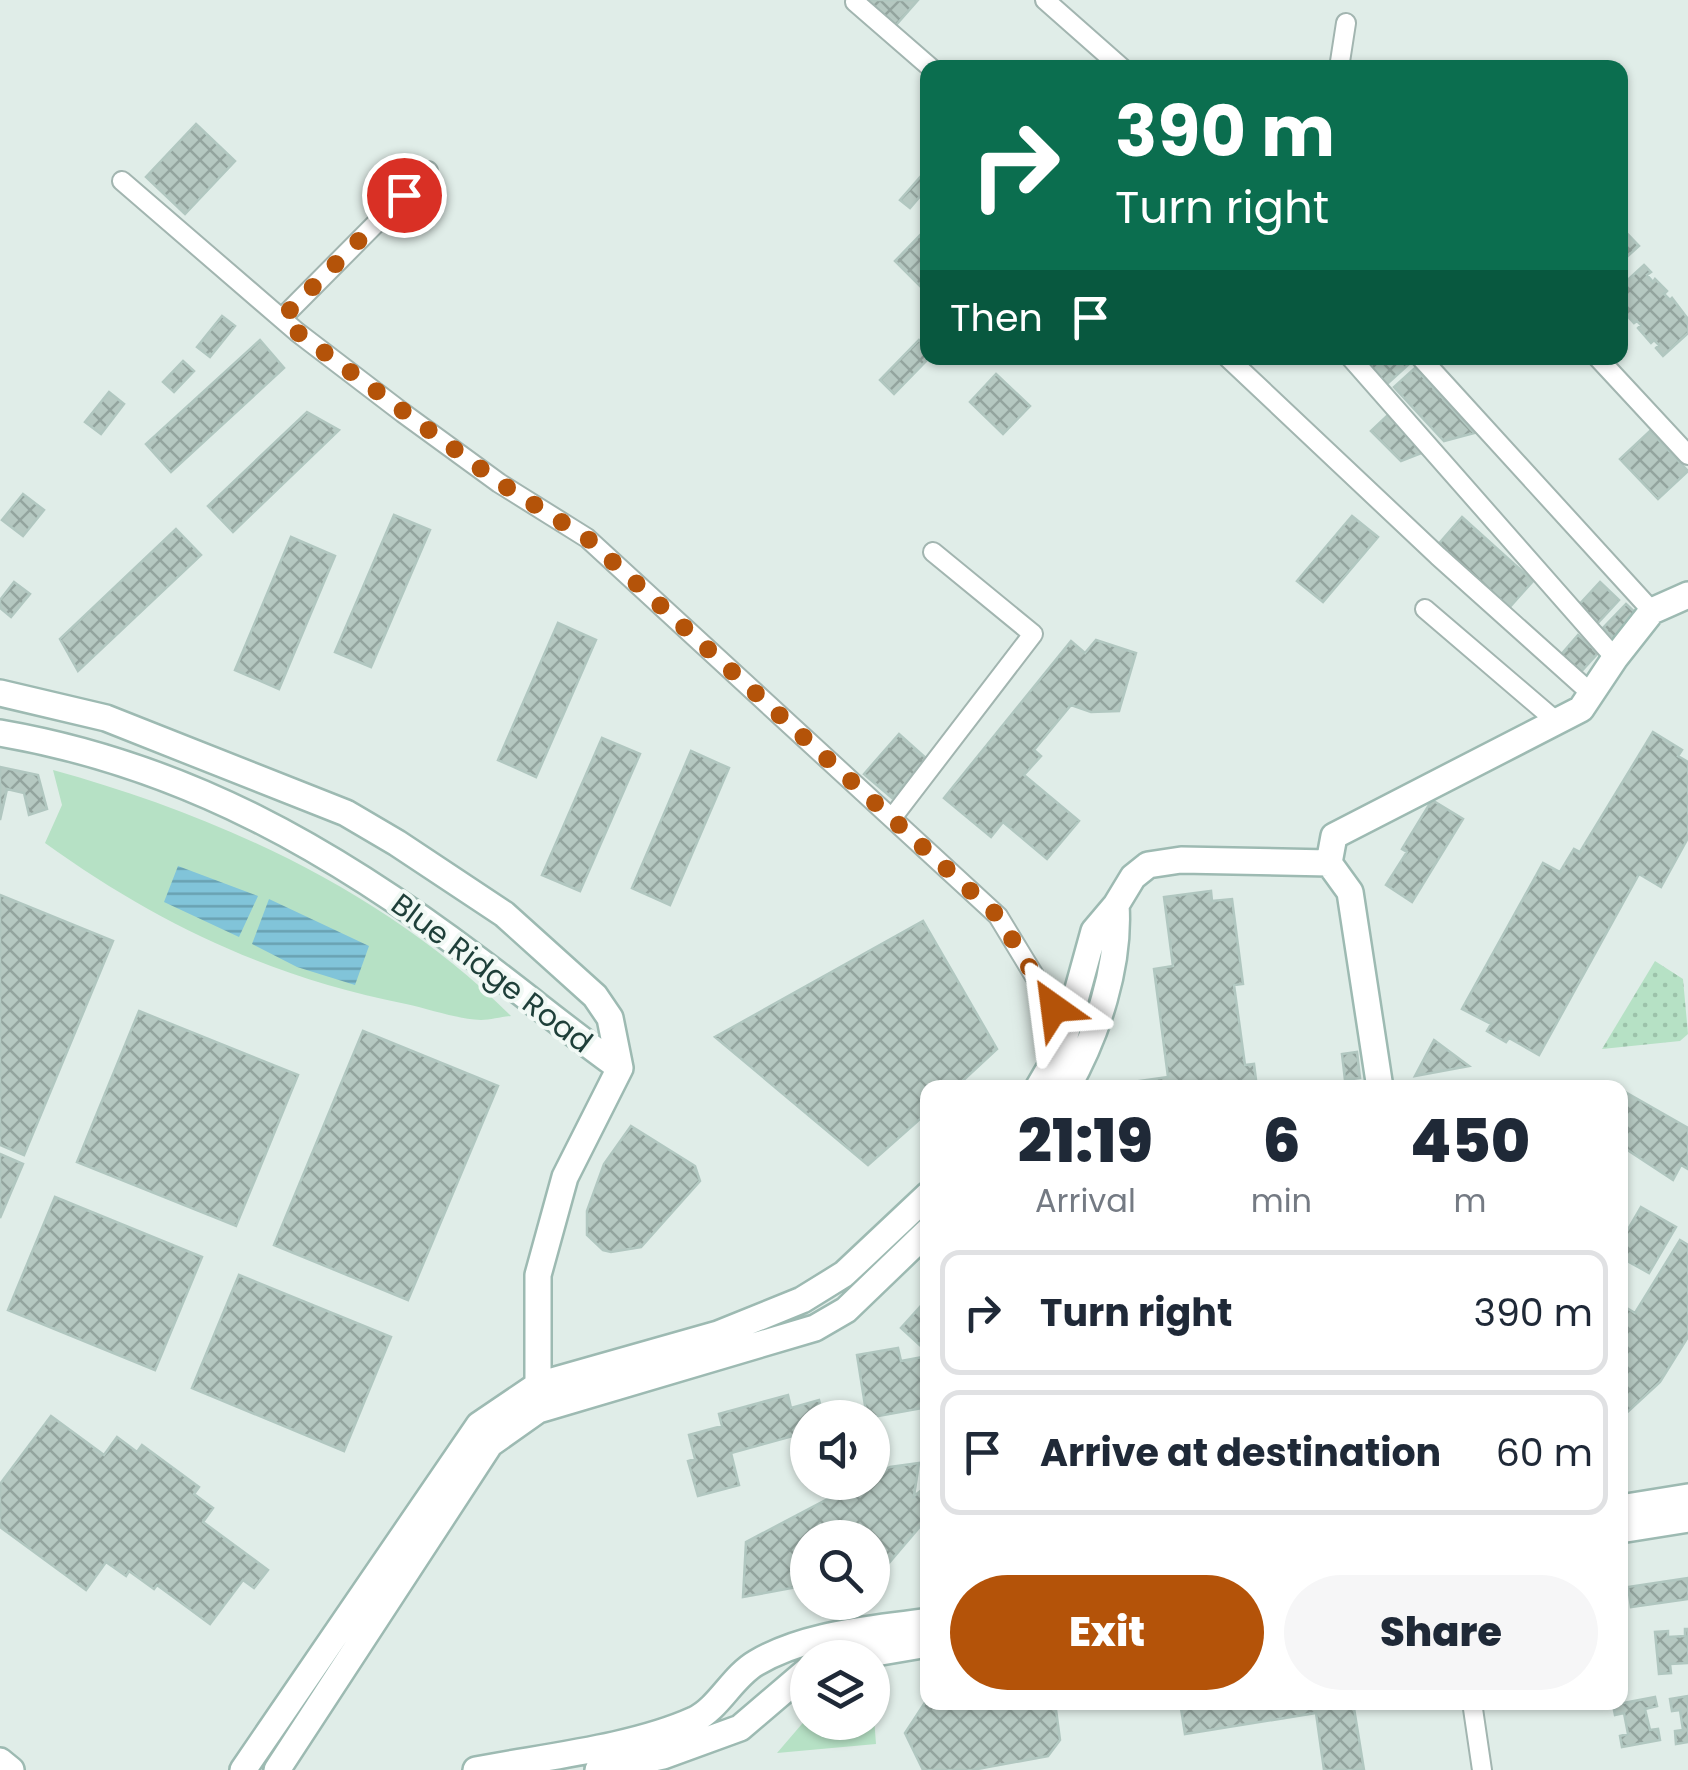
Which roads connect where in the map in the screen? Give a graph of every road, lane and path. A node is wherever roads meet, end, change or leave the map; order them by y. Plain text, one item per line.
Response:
1 (1044, 0) edge
2 (854, 2) edge
3 (1346, 24) dead end
4 (921, 60) edge
5 (1113, 60) edge
6 (1340, 60) edge
7 (428, 171) dead end
8 (122, 181) dead end
9 (283, 317) junction
10 (1235, 365) edge
11 (1357, 365) edge
12 (1427, 365) edge
13 (1604, 365) edge
14 (1688, 456) edge
15 (933, 552) dead end
16 (1688, 595) edge
17 (1426, 609) dead end
18 (1652, 611) junction
19 (1615, 658) junction
20 (0, 693) edge
21 (1593, 695) junction
22 (1556, 721) junction
23 (0, 732) edge
24 (892, 818) junction
25 (1329, 862) junction
26 (1086, 1012) junction
27 (620, 1068) junction
28 (1043, 1080) edge
29 (1071, 1080) edge
30 (1379, 1080) edge
31 (920, 1203) edge
32 (920, 1239) edge
33 (538, 1398) junction
34 (1688, 1497) edge
35 (1628, 1507) edge
36 (1688, 1519) edge
37 (1628, 1529) edge
38 (920, 1622) edge
39 (920, 1645) edge
40 (890, 1650) edge
41 (790, 1685) edge
42 (1473, 1710) edge
43 (0, 1761) edge
44 (12, 1770) edge
45 (243, 1770) edge
46 (277, 1770) edge
47 (476, 1770) edge
48 (598, 1770) edge
49 (1482, 1770) edge

1 - 5 street
2 - 4 street
3 - 6 street
7 - 9 street
8 - 9 street
9 - 24 street
10 - 21 street
11 - 19 street
12 - 18 street
13 - 14 street
15 - 24 street
16 - 18 street
17 - 22 street
18 - 19 street
19 - 21 street
20 - 27 street, Blue Ridge Road
21 - 22 street
22 - 25 street
23 - 27 street, Blue Ridge Road
24 - 26 street
25 - 26 street
25 - 30 street
26 - 28 street
26 - 29 street
27 - 33 street
31 - 33 street
32 - 33 street
33 - 45 street
33 - 46 street
34 - 35 street
36 - 37 street
38 - 47 street
39 - 40 street
41 - 48 street
42 - 49 street
43 - 44 street

